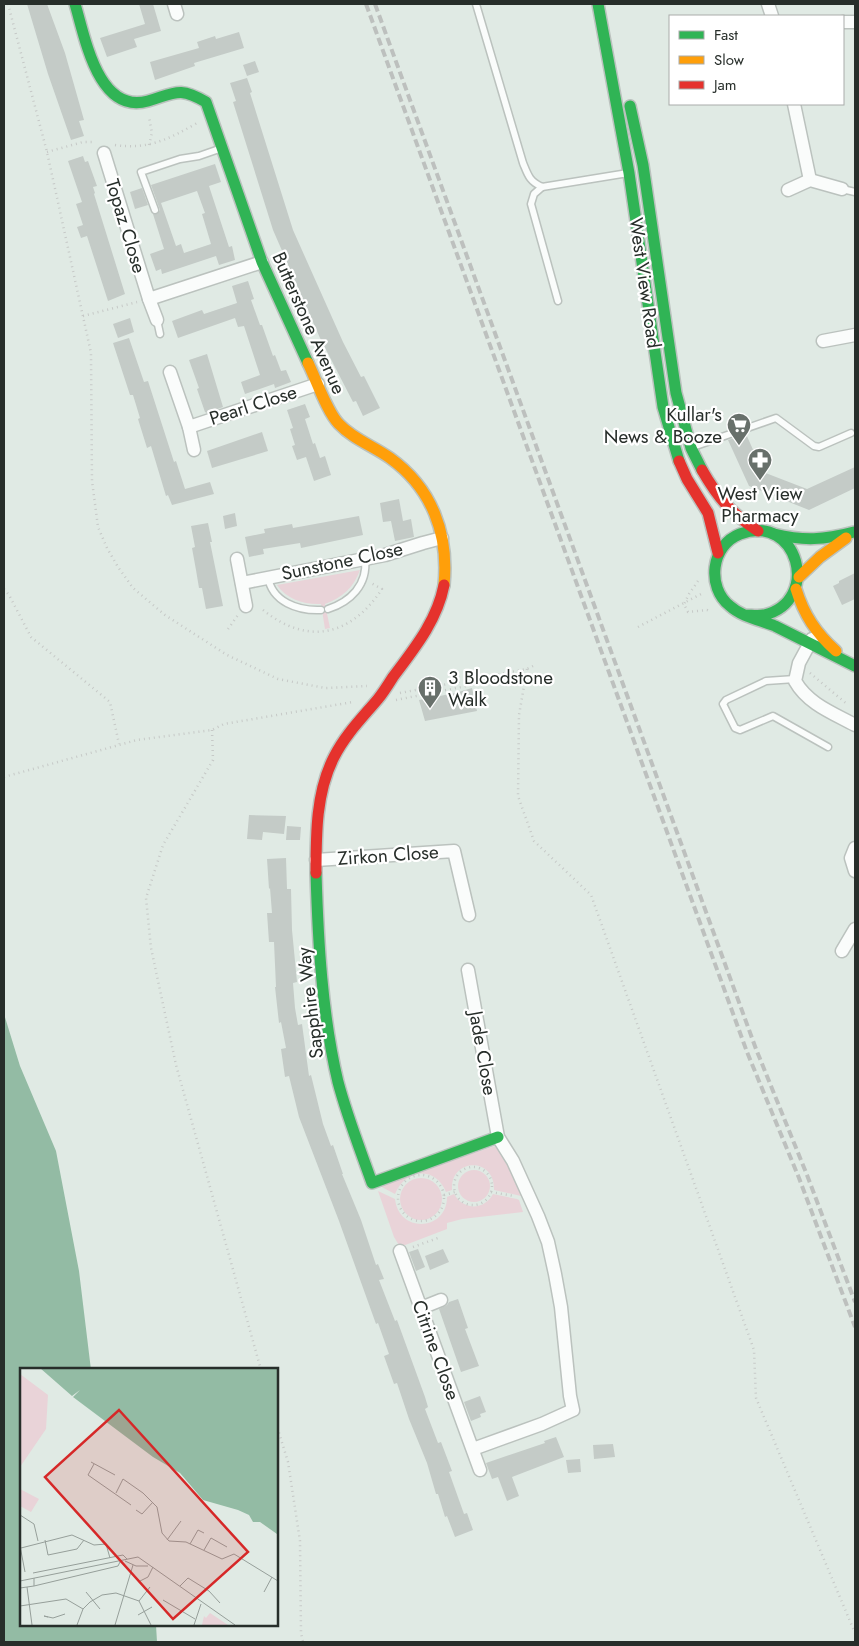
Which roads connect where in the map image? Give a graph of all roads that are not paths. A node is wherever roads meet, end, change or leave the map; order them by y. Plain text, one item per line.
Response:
1 (75, 4) edge
2 (476, 4) edge
3 (598, 4) edge
4 (608, 4) edge
5 (616, 42) dead end
6 (628, 98) dead end
7 (794, 105) edge
8 (105, 147) road end
9 (223, 147) junction
10 (629, 173) junction
11 (810, 180) junction
12 (542, 186) junction
13 (842, 189) joint
14 (788, 190) dead end
15 (855, 192) edge
16 (155, 210) dead end
17 (262, 262) junction
18 (146, 299) junction
19 (558, 301) dead end
20 (157, 320) joint
21 (160, 334) dead end
22 (855, 335) edge
23 (823, 341) dead end
24 (170, 372) dead end
25 (318, 384) junction
26 (188, 427) junction
27 (850, 433) dead end
28 (691, 448) junction
29 (194, 450) dead end
30 (764, 532) junction
31 (855, 532) edge
32 (442, 538) junction
33 (718, 553) junction
34 (237, 559) dead end
35 (365, 559) junction
36 (268, 577) junction
37 (799, 577) junction
38 (242, 583) junction
39 (796, 589) junction
40 (244, 608) road end
41 (746, 615) junction
42 (816, 632) junction
43 (808, 644) junction
44 (845, 660) junction
45 (855, 666) edge
46 (795, 679) junction
47 (376, 701) joint
48 (855, 725) edge
49 (828, 746) dead end
50 (855, 848) edge
51 (316, 860) junction
52 (855, 871) edge
53 (469, 915) dead end
54 (855, 929) edge
55 (842, 951) dead end
56 (468, 970) dead end
57 (498, 1136) junction
58 (400, 1251) road end
59 (441, 1300) dead end
60 (421, 1308) junction
61 (473, 1449) junction
62 (480, 1470) dead end

1 - 9 street, Butterstone Avenue
2 - 12 lane
3 - 10 street, West View Road
4 - 5 street
6 - 28 street, West View Road
7 - 11 street
8 - 18 street, Topaz Close
9 - 16 lane
9 - 17 street, Butterstone Avenue
10 - 12 lane
10 - 33 street, West View Road
11 - 13 street
11 - 14 street
12 - 19 lane
13 - 15 lane
17 - 18 street, Topaz Close
17 - 25 street, Butterstone Avenue
18 - 20 street, Topaz Close
20 - 21 lane
22 - 23 street
24 - 26 street, Pearl Close
25 - 26 street, Pearl Close
25 - 32 street, Butterstone Avenue
26 - 29 street, Pearl Close
27 - 28 lane
28 - 30 street, West View Road
30 - 31 street
30 - 33 street
30 - 37 street, West View Road
31 - 37 street
32 - 35 street, Sunstone Close
32 - 47 street, Butterstone Avenue
33 - 41 street, West View Road
34 - 38 street
35 - 36 street, Sunstone Close
35 - 36 lane
36 - 38 street, Sunstone Close
37 - 39 street, West View Road
38 - 40 street
39 - 41 street, West View Road
39 - 42 street
41 - 43 street
42 - 43 street
42 - 44 street
43 - 44 street
43 - 46 street
44 - 45 street
46 - 48 street
46 - 49 lane
47 - 51 street, Sapphire Way
50 - 52 street
51 - 53 street, Zirkon Close
51 - 57 street, Sapphire Way
54 - 55 street
56 - 57 street, Jade Close
57 - 61 street
58 - 60 street, Citrine Close
59 - 60 street
60 - 61 street, Citrine Close
61 - 62 street, Citrine Close

